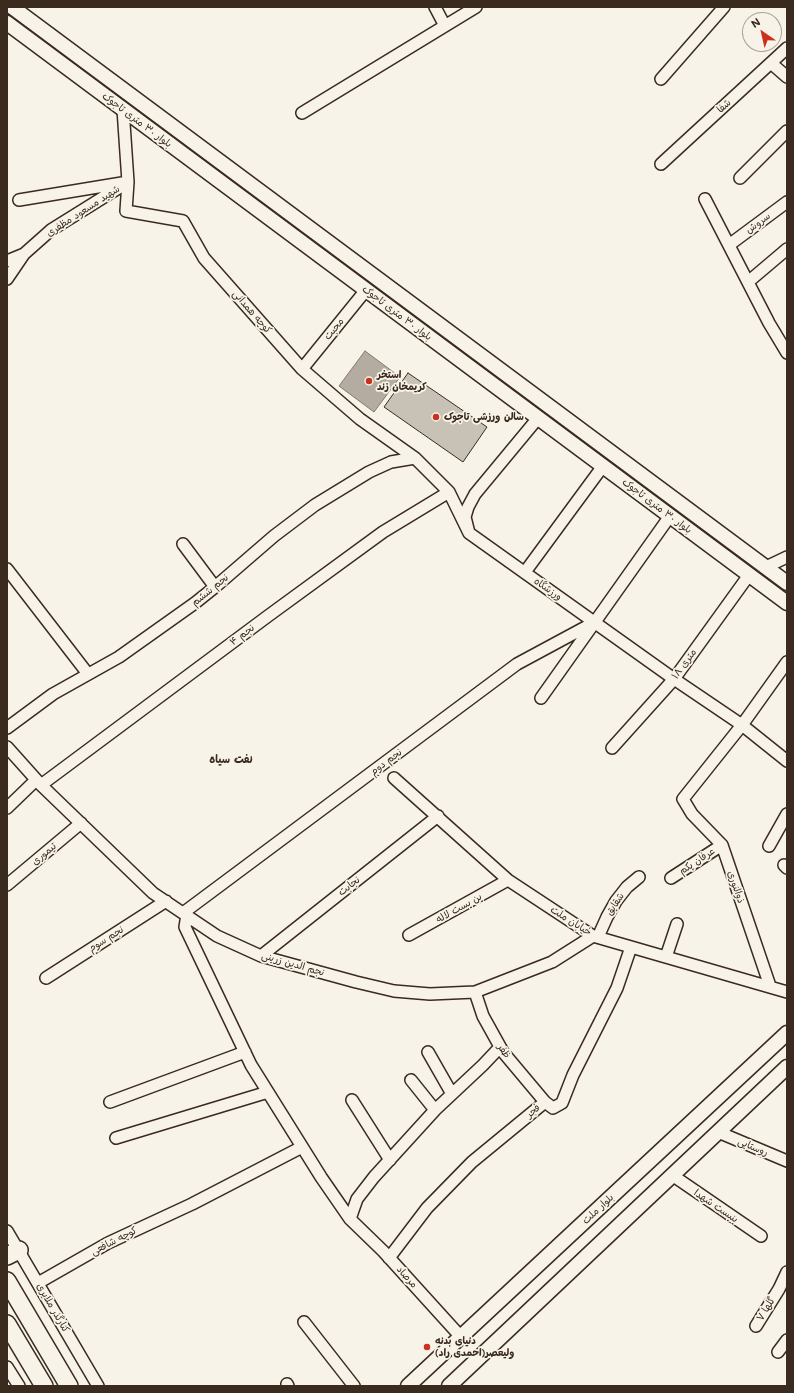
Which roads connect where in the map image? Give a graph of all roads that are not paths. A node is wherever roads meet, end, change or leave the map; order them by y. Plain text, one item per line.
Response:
1 (12, 7) edge
2 (434, 7) edge
3 (476, 7) edge
4 (724, 7) edge
5 (7, 23) edge
6 (445, 26) junction
7 (787, 48) edge
8 (771, 63) junction
9 (787, 78) edge
10 (661, 80) dead end
11 (123, 109) junction
12 (302, 113) dead end
13 (787, 131) edge
14 (661, 164) dead end
15 (740, 178) dead end
16 (128, 182) junction
17 (705, 199) dead end
18 (19, 200) dead end
19 (787, 202) edge
20 (729, 245) junction
21 (787, 250) edge
22 (24, 254) junction
23 (7, 261) edge
24 (7, 279) edge
25 (748, 282) junction
26 (366, 290) junction
27 (787, 352) edge
28 (302, 369) junction
29 (538, 418) junction
30 (414, 458) junction
31 (603, 466) junction
32 (449, 492) junction
33 (670, 516) junction
34 (469, 533) junction
35 (183, 544) dead end
36 (787, 557) edge
37 (766, 567) junction
38 (7, 569) edge
39 (525, 572) junction
40 (749, 575) junction
41 (787, 583) edge
42 (215, 587) junction
43 (787, 603) edge
44 (595, 622) junction
45 (787, 662) edge
46 (88, 674) junction
47 (674, 679) junction
48 (541, 698) dead end
49 (742, 725) junction
50 (7, 728) edge
51 (7, 747) edge
52 (612, 748) dead end
53 (787, 761) edge
54 (394, 778) dead end
55 (38, 783) junction
56 (7, 808) edge
57 (787, 814) edge
58 (438, 816) junction
59 (80, 823) junction
60 (722, 845) junction
61 (769, 846) dead end
62 (639, 877) dead end
63 (671, 878) dead end
64 (508, 880) junction
65 (7, 885) edge
66 (166, 901) junction
67 (185, 914) junction
68 (677, 924) dead end
69 (409, 935) dead end
70 (596, 936) junction
71 (631, 947) junction
72 (260, 956) junction
73 (666, 957) junction
74 (46, 978) dead end
75 (770, 986) junction
76 (475, 992) junction
77 (787, 992) edge
78 (787, 1033) edge
79 (500, 1047) junction
80 (245, 1052) junction
81 (428, 1052) dead end
82 (787, 1067) edge
83 (411, 1080) dead end
84 (268, 1092) junction
85 (452, 1094) junction
86 (352, 1100) dead end
87 (110, 1102) dead end
88 (545, 1102) junction
89 (435, 1110) junction
90 (718, 1132) junction
91 (116, 1138) dead end
92 (302, 1147) junction
93 (390, 1160) junction
94 (787, 1161) edge
95 (672, 1175) junction
96 (350, 1220) junction
97 (7, 1231) edge
98 (761, 1236) dead end
99 (13, 1253) edge
100 (389, 1258) junction
101 (787, 1272) edge
102 (7, 1281) edge
103 (38, 1284) junction
104 (304, 1322) dead end
105 (7, 1324) edge
106 (756, 1326) dead end
107 (460, 1337) junction
108 (787, 1340) edge
109 (778, 1352) dead end
110 (7, 1367) edge
111 (19, 1386) edge
112 (44, 1386) edge
113 (69, 1386) edge
114 (98, 1386) edge
115 (354, 1386) edge
116 (408, 1386) edge
117 (449, 1386) edge

1 - 37 main road, بلوار ۳۰ متری تاجوک
2 - 6 street
3 - 6 street
4 - 10 street
5 - 11 main road, بلوار ۳۰ متری تاجوک
6 - 12 street
7 - 8 street, شفا
8 - 9 street
8 - 14 street, شفا
11 - 16 street, شهید مسعود مظفری
11 - 26 main road, بلوار ۳۰ متری تاجوک
13 - 15 street
16 - 18 street
16 - 22 street, شهید مسعود مظفری
16 - 28 street, کوچه همدانی
17 - 20 street
19 - 20 street, سروش
20 - 25 street
21 - 25 street
22 - 23 street
22 - 24 street, شهید مسعود مظفری
25 - 27 street
26 - 28 street, محبت
26 - 29 main road, بلوار ۳۰ متری تاجوک
28 - 30 street, کوچه همدانی
29 - 31 main road, بلوار ۳۰ متری تاجوک
29 - 34 street
30 - 32 street, کوچه همدانی
30 - 42 street, نجم ششم
31 - 33 main road, بلوار ۳۰ متری تاجوک
31 - 39 street
32 - 34 street, کوچه همدانی
32 - 55 street, نجم ۴
33 - 40 main road, بلوار ۳۰ متری تاجوک
33 - 44 street
34 - 39 street, ورزشگاه
35 - 42 street
36 - 37 street
37 - 41 main road, بلوار ۳۰ متری تاجوک
38 - 46 street
39 - 44 street, ورزشگاه
40 - 43 main road, بلوار ۳۰ متری تاجوک
40 - 47 street, ۱۸ متری
42 - 46 street, نجم ششم
44 - 47 street, ورزشگاه
44 - 48 street
44 - 67 street, نجم دوم
45 - 49 street
46 - 50 street, نجم ششم
47 - 49 street, ورزشگاه
47 - 52 street, ۱۸ متری
49 - 53 street, ورزشگاه
49 - 60 street, ذوالنوری
51 - 55 street, نجم الدین زرینی
54 - 58 street, خیابان ملت
55 - 56 street, نجم ۴
55 - 59 street, نجم الدین زرینی
57 - 61 street
58 - 64 street, خیابان ملت
58 - 72 street, نجابت
59 - 65 street, تیموری
59 - 66 street, نجم الدین زرینی
60 - 63 street, عرفان یکم
60 - 75 street, ذوالنوری
62 - 70 street, شقایق
64 - 69 street, بن بست لاله
64 - 70 street, خیابان ملت
66 - 67 street, نجم الدین زرینی
66 - 74 street, نجم سوم
67 - 72 street, نجم الدین زرینی
67 - 80 street, مرصاد
68 - 73 street
70 - 71 street, خیابان ملت
70 - 76 street, نجم الدین زرینی
71 - 73 street, خیابان ملت
71 - 88 street, فجر
72 - 76 street, نجم الدین زرینی
73 - 75 street, خیابان ملت
75 - 77 street, خیابان ملت
76 - 79 street, ظفر
78 - 107 main road, بلوار ملت
79 - 85 street
79 - 88 street, ظفر
80 - 84 street, مرصاد
80 - 87 street
81 - 85 street
82 - 90 main road
83 - 89 street
84 - 91 street
84 - 92 street, مرصاد
85 - 89 street
86 - 93 street
88 - 100 street, فجر
89 - 93 street
90 - 94 street, روستایی
90 - 95 main road
92 - 96 street, مرصاد
92 - 103 street, کوچه شافعی
93 - 96 street
95 - 98 street, بنبست شهدا
95 - 117 main road
96 - 100 street, مرصاد
97 - 99 street, کنارگذر ملایری
99 - 103 street, کنارگذر ملایری
100 - 107 street, مرصاد
101 - 106 street, گلها ۷
102 - 113 highway
103 - 114 street, کنارگذر ملایری
104 - 115 street
105 - 112 highway
107 - 116 main road, بلوار ملت
108 - 109 street
110 - 111 street

